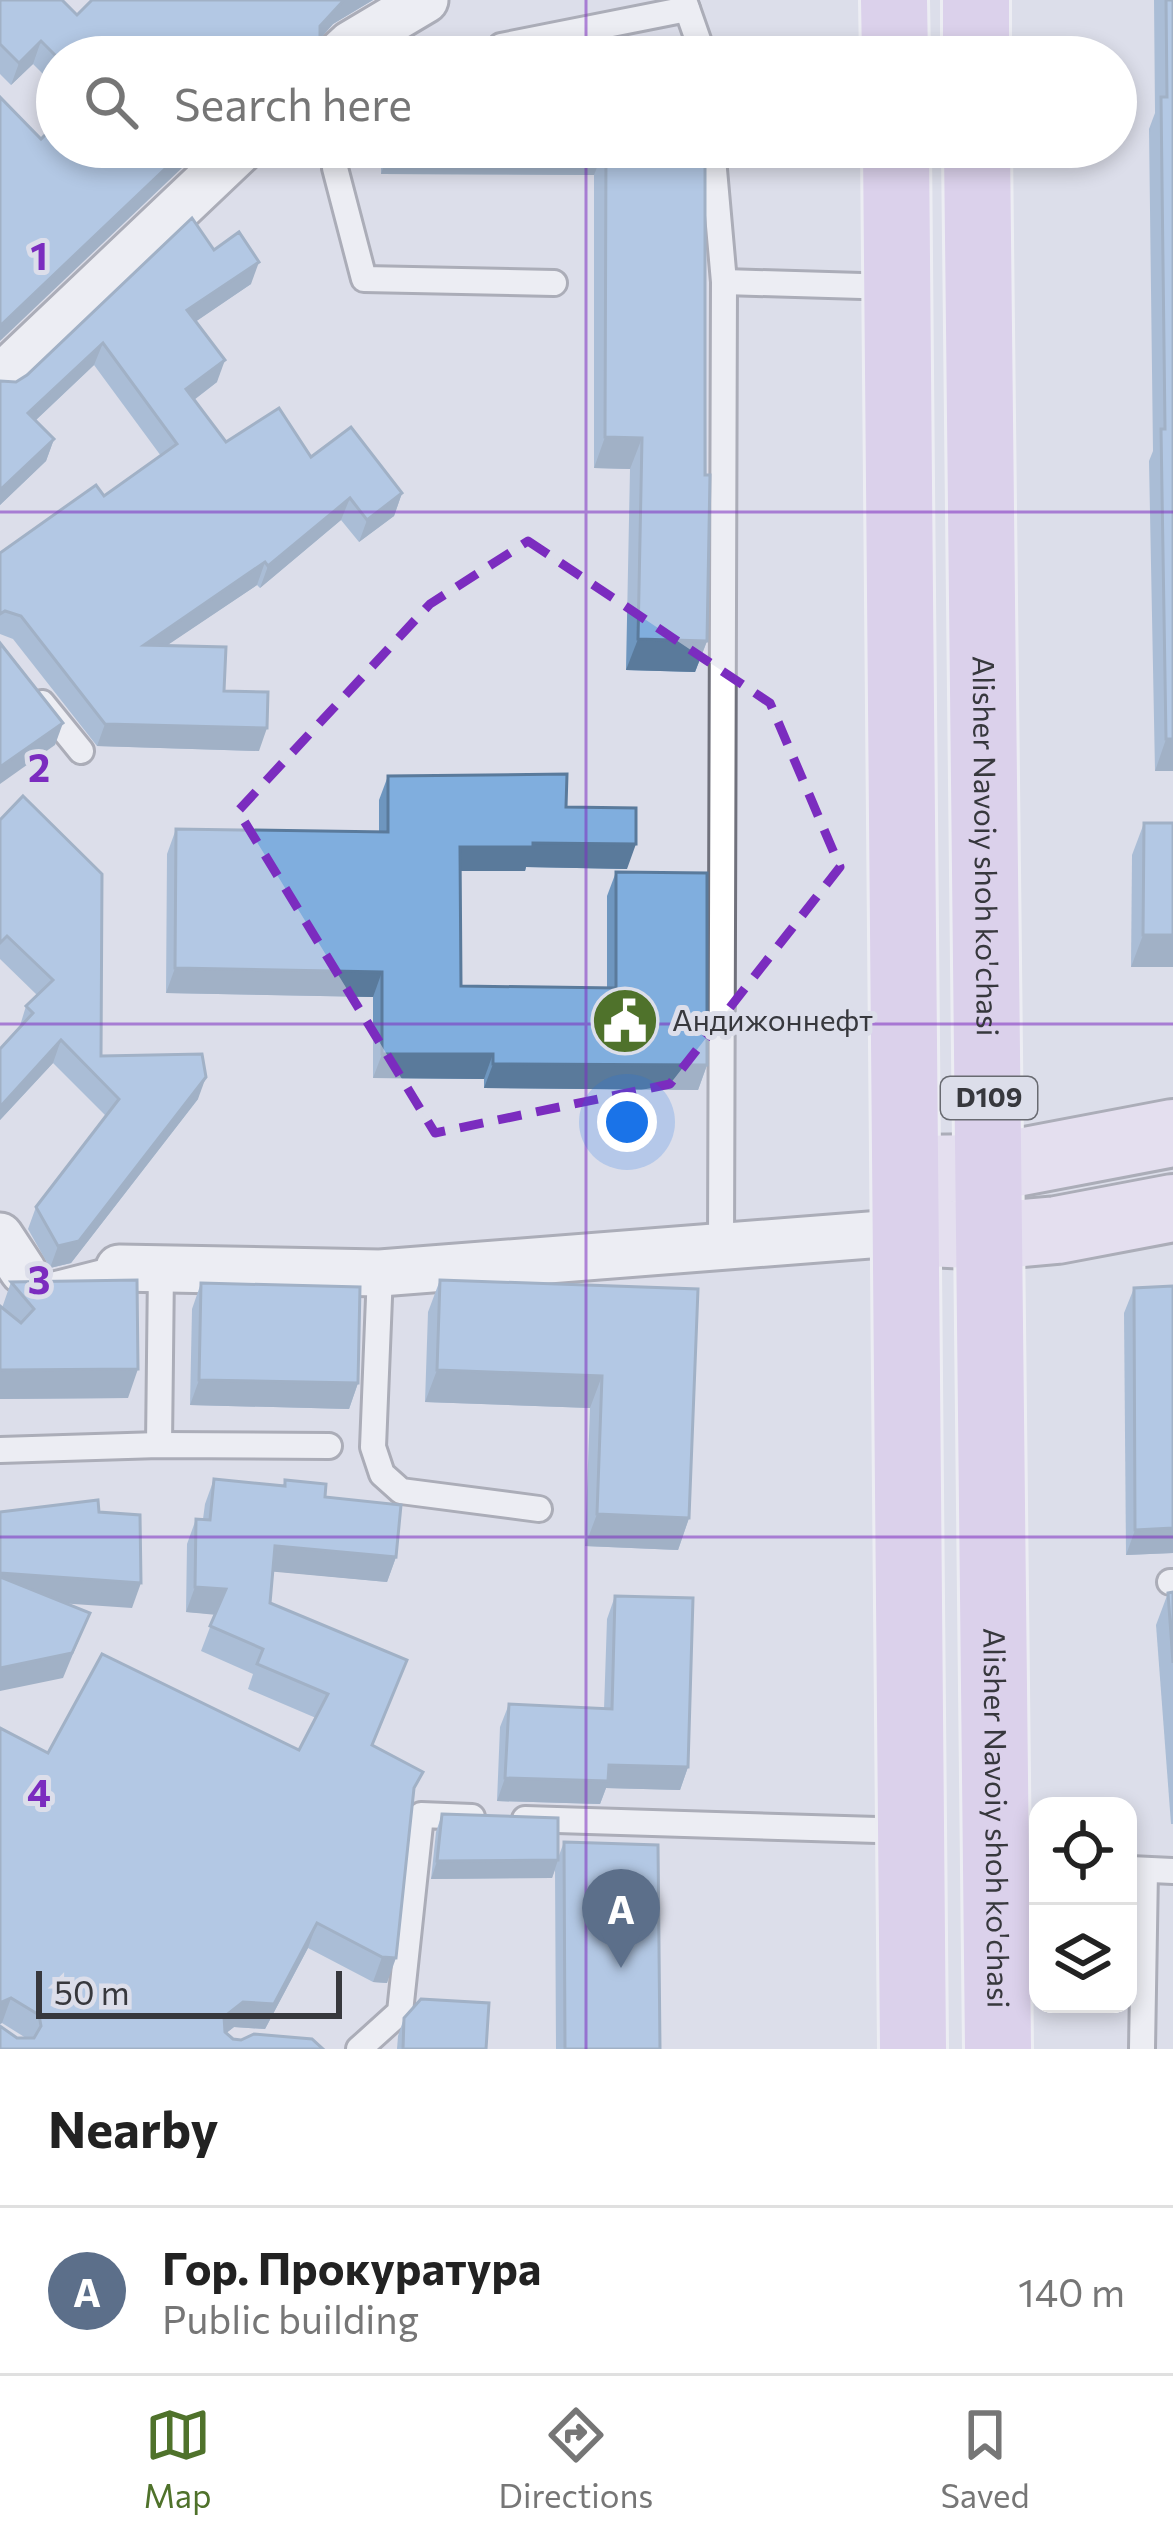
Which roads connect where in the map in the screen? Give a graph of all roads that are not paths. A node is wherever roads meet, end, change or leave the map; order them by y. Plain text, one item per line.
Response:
1 (425, 0) edge
2 (894, 0) edge
3 (976, 0) edge
4 (686, 4) edge
5 (371, 36) edge
6 (544, 36) edge
7 (697, 36) edge
8 (895, 36) edge
9 (976, 36) edge
10 (221, 168) edge
11 (335, 168) edge
12 (714, 168) edge
13 (896, 168) edge
14 (977, 168) edge
15 (554, 283) dead end
16 (724, 283) junction
17 (897, 286) junction
18 (0, 378) edge
19 (27, 683) edge
20 (81, 751) dead end
21 (1173, 1133) edge
22 (989, 1168) junction
23 (908, 1201) junction
24 (1173, 1208) edge
25 (990, 1236) junction
26 (721, 1247) junction
27 (12, 1253) edge
28 (140, 1268) junction
29 (380, 1273) junction
30 (159, 1445) junction
31 (329, 1446) dead end
32 (0, 1450) edge
33 (538, 1509) dead end
34 (913, 1831) junction
35 (1017, 1864) edge
36 (1137, 1870) edge
37 (1173, 1871) edge
38 (1137, 1900) edge
39 (359, 2049) edge
40 (913, 2049) edge
41 (998, 2049) edge
42 (1142, 2049) edge

1 - 5 street
2 - 8 main road
3 - 9 main road
4 - 6 lane
4 - 7 lane
10 - 18 street
11 - 15 lane
12 - 16 lane
13 - 17 main road, D109
14 - 22 main road, Alisher Navoiy shoh ko'chasi / D109
16 - 17 lane
16 - 26 lane
17 - 23 main road, D109
19 - 20 lane
21 - 22 main road
22 - 23 main road
22 - 25 main road, Alisher Navoiy shoh ko'chasi / D109
23 - 25 main road
23 - 26 street
23 - 34 main road, D109
24 - 25 main road
25 - 35 main road, Alisher Navoiy shoh ko'chasi / D109
26 - 29 street
27 - 28 lane
28 - 29 street
28 - 30 lane
29 - 33 lane
30 - 31 lane
30 - 32 lane
34 - 39 lane
34 - 40 main road, D109
35 - 41 main road, Alisher Navoiy shoh ko'chasi / D109
36 - 37 lane
38 - 42 lane

